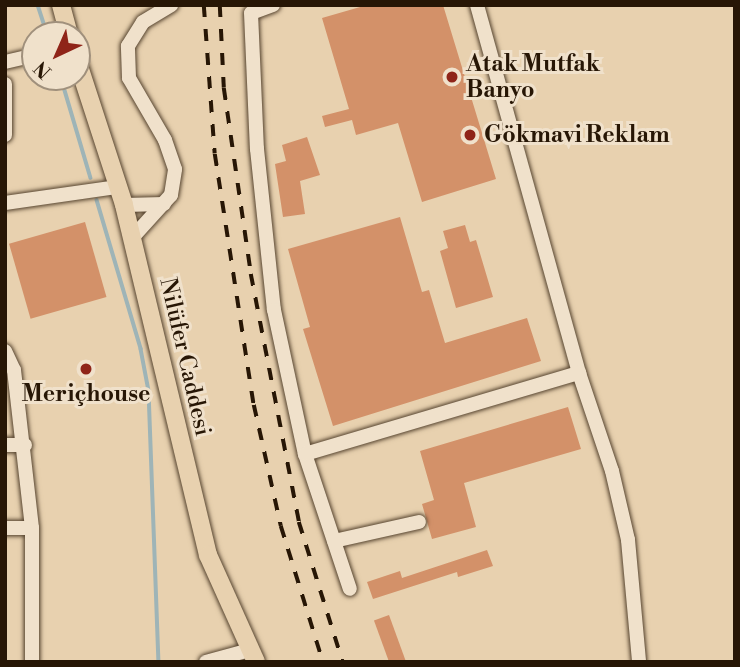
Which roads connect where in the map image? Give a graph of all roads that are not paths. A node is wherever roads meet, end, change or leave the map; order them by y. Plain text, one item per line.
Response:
1 (171, 5) edge
2 (273, 5) edge
3 (477, 5) edge
4 (5, 84) edge
5 (87, 91) edge
6 (6, 107) edge
7 (5, 135) edge
8 (118, 187) junction
9 (5, 203) edge
10 (164, 204) junction
11 (124, 205) junction
12 (132, 238) junction
13 (5, 351) edge
14 (9, 370) edge
15 (579, 373) junction
16 (5, 445) edge
17 (25, 445) junction
18 (305, 454) junction
19 (419, 522) dead end
20 (5, 528) edge
21 (32, 528) junction
22 (334, 541) junction
23 (350, 589) dead end
24 (253, 656) edge
25 (32, 662) edge
26 (206, 662) edge
27 (639, 662) edge

1 - 10 street
2 - 18 street
3 - 15 street
4 - 6 street
5 - 8 main road, Nilüfer Caddesi
6 - 7 street
8 - 9 street
8 - 11 main road, Nilüfer Caddesi
10 - 11 street
10 - 12 street
11 - 12 main road, Nilüfer Caddesi
12 - 24 main road, Nilüfer Caddesi
13 - 14 street
14 - 17 street
15 - 18 street
15 - 27 street
16 - 17 street
17 - 21 street
18 - 22 street
19 - 22 street
20 - 21 street
21 - 25 street
22 - 23 street
24 - 26 street

